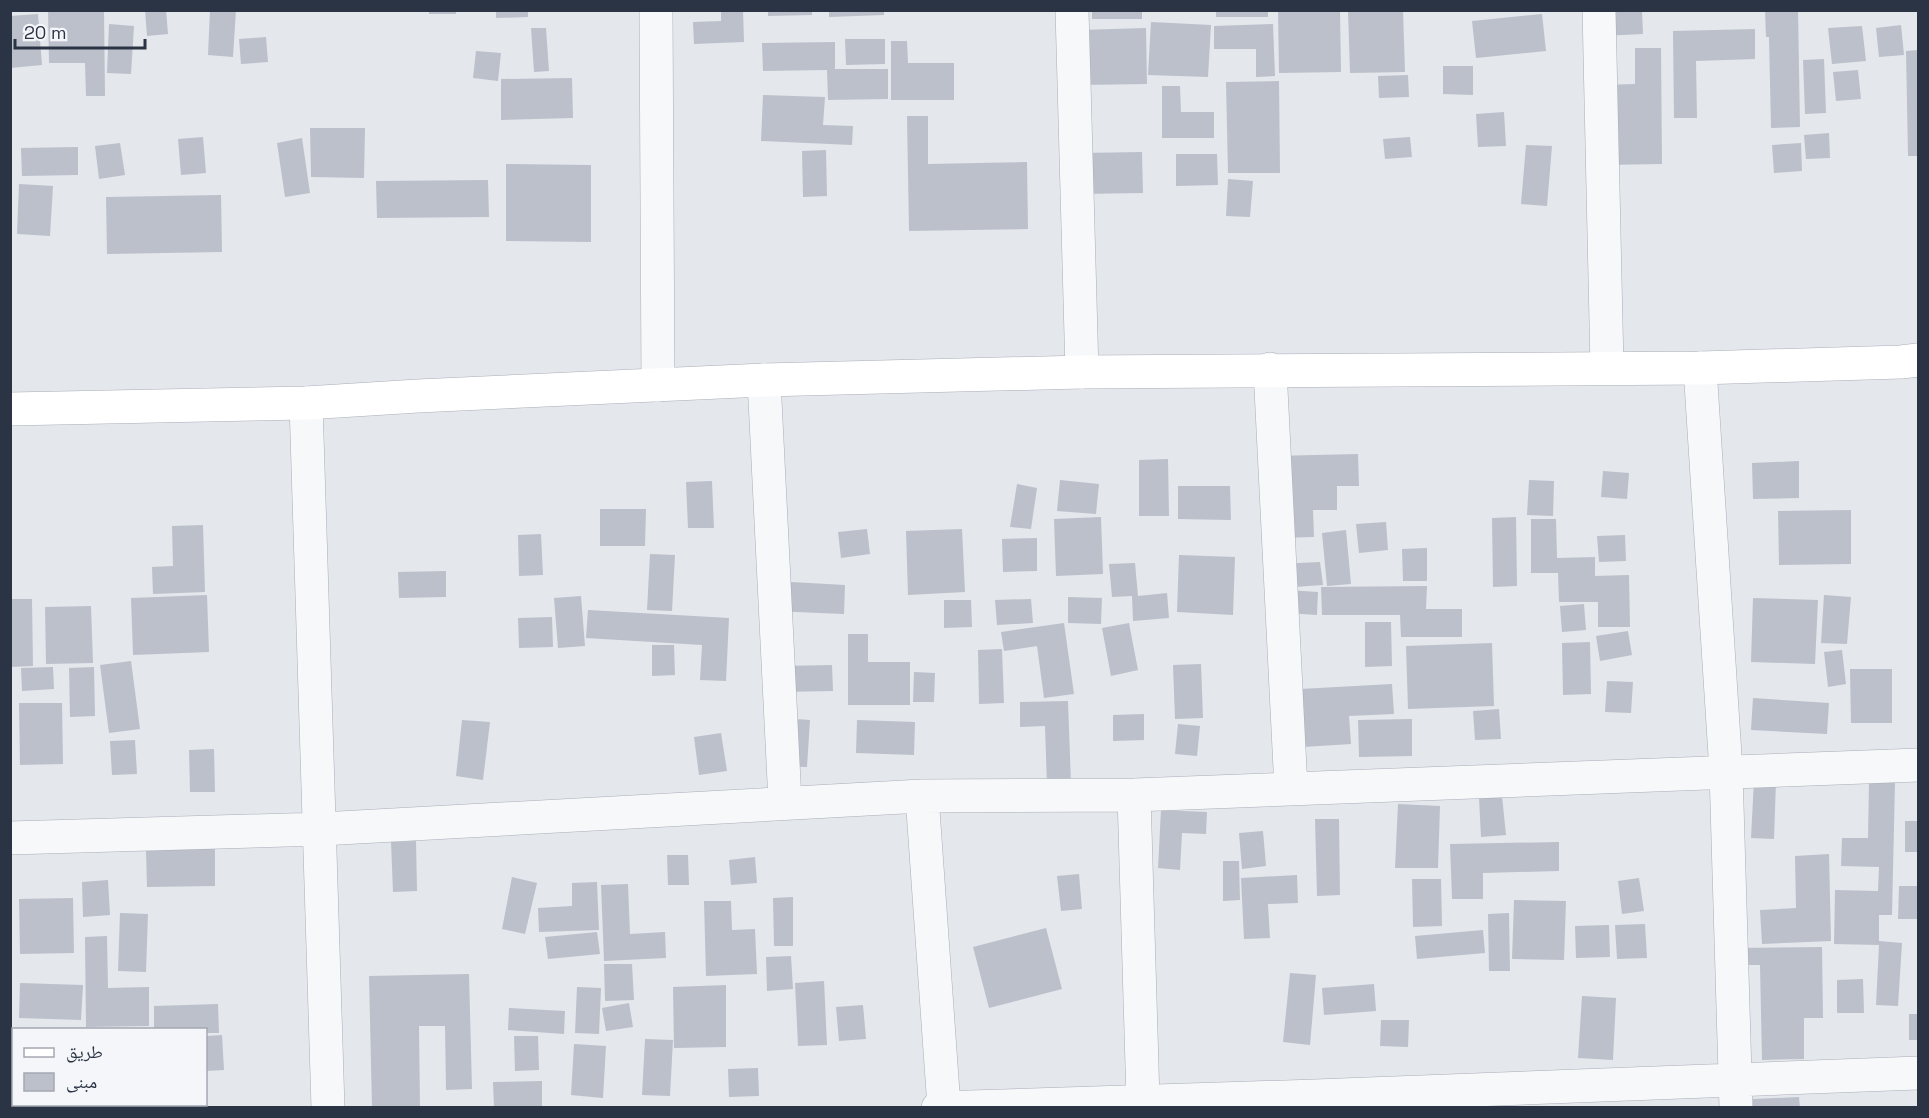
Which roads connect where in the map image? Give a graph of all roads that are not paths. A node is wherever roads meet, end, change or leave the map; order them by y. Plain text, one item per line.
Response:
1 (656, 10) edge
2 (1072, 10) edge
3 (1599, 10) edge
4 (1918, 360) edge
5 (1607, 367) junction
6 (1700, 368) junction
7 (1270, 369) junction
8 (1082, 372) junction
9 (764, 380) junction
10 (658, 385) junction
11 (306, 403) junction
12 (10, 409) edge
13 (1918, 765) edge
14 (1726, 771) junction
15 (1291, 789) junction
16 (1134, 795) junction
17 (922, 796) junction
18 (785, 802) junction
19 (321, 829) junction
20 (10, 838) edge
21 (1918, 1073) edge
22 (1736, 1094) edge
23 (1143, 1100) junction
24 (1315, 1102) edge
25 (328, 1107) edge
26 (938, 1107) edge
27 (944, 1107) edge

1 - 10 street
2 - 8 street
3 - 5 street
4 - 6 street
5 - 6 street
5 - 7 street
6 - 14 street
7 - 8 street
7 - 15 street
8 - 9 street
9 - 10 street
9 - 18 street
10 - 11 street
11 - 12 street
11 - 19 street
13 - 14 street
14 - 15 street
14 - 22 street
15 - 16 street
16 - 17 street
16 - 23 street
17 - 18 street
17 - 27 street
18 - 19 street
19 - 20 street
19 - 25 street
21 - 22 street
22 - 24 street
23 - 24 street
23 - 27 street
26 - 27 street

